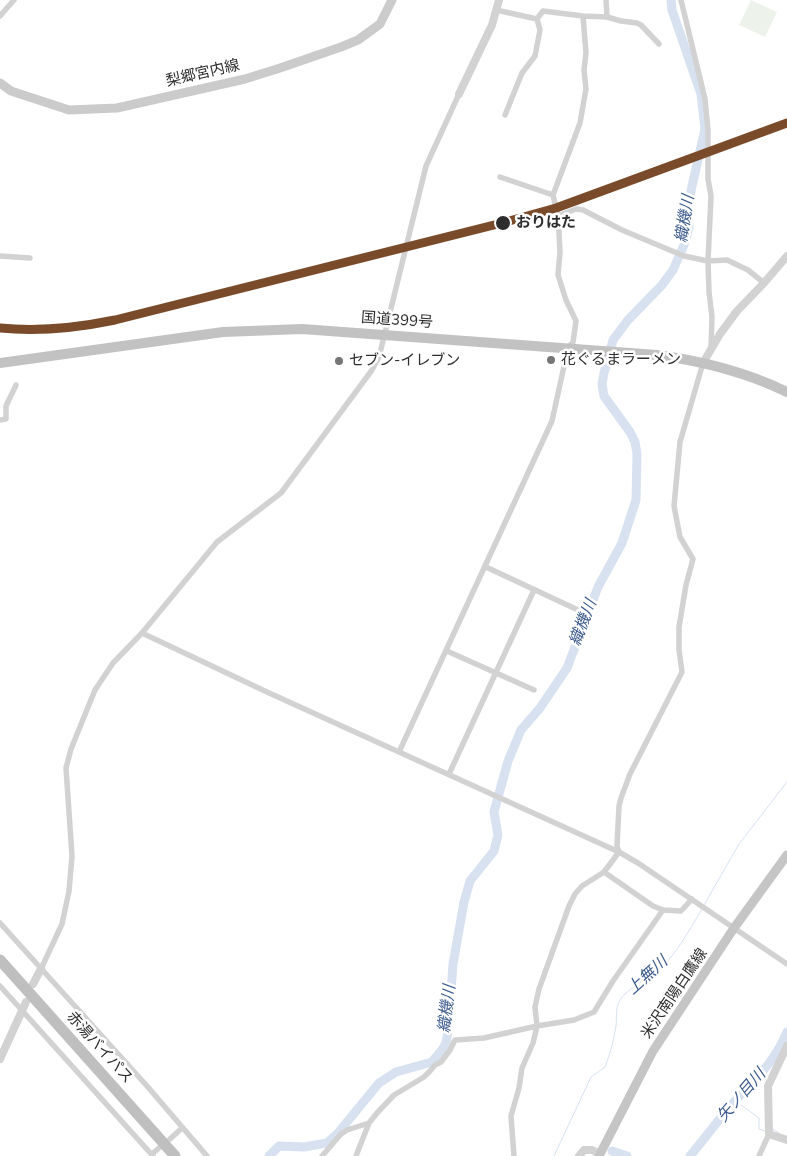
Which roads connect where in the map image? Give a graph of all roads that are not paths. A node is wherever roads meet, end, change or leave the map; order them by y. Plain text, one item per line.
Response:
1 (14, 0) edge
2 (392, 0) edge
3 (499, 0) edge
4 (606, 0) edge
5 (681, 0) edge
6 (496, 10) junction
7 (0, 16) edge
8 (583, 16) junction
9 (607, 17) junction
10 (536, 18) junction
11 (659, 44) dead end
12 (0, 83) edge
13 (459, 94) joint
14 (505, 115) dead end
15 (500, 177) dead end
16 (553, 195) junction
17 (558, 216) junction
18 (0, 256) edge
19 (787, 256) edge
20 (30, 258) dead end
21 (708, 261) junction
22 (764, 283) junction
23 (384, 335) junction
24 (568, 348) junction
25 (711, 351) junction
26 (703, 363) junction
27 (0, 364) edge
28 (16, 384) dead end
29 (787, 392) edge
30 (0, 420) edge
31 (486, 566) junction
32 (534, 590) junction
33 (578, 610) dead end
34 (142, 633) junction
35 (447, 651) junction
36 (496, 673) junction
37 (534, 690) dead end
38 (400, 752) junction
39 (449, 774) junction
40 (619, 852) junction
41 (787, 855) edge
42 (604, 872) junction
43 (692, 899) junction
44 (663, 910) junction
45 (0, 922) edge
46 (734, 928) junction
47 (0, 960) edge
48 (787, 964) edge
49 (41, 969) junction
50 (34, 984) dead end
51 (0, 986) edge
52 (26, 1002) dead end
53 (22, 1011) junction
54 (537, 1026) junction
55 (787, 1046) edge
56 (0, 1059) edge
57 (369, 1123) junction
58 (182, 1128) junction
59 (770, 1134) junction
60 (170, 1139) dead end
61 (787, 1140) edge
62 (159, 1148) dead end
63 (152, 1155) edge
64 (599, 1155) edge
65 (175, 1156) edge
66 (207, 1156) edge
67 (322, 1156) edge
68 (356, 1156) edge
69 (514, 1156) edge
70 (578, 1156) edge
71 (759, 1156) edge

1 - 7 street
2 - 12 main road, 梨郷宮内線
3 - 6 street
4 - 9 street
5 - 21 street
6 - 10 street
6 - 13 street
8 - 9 street
8 - 10 street
8 - 16 street
9 - 11 street
10 - 14 street
13 - 23 street
15 - 16 street
16 - 17 street
17 - 21 street
17 - 24 street
18 - 20 street
19 - 22 street
21 - 22 street
21 - 25 street
22 - 25 street
23 - 24 highway, 国道399号
23 - 27 highway, 国道399号
23 - 34 street
24 - 26 highway, 国道399号
24 - 31 street
25 - 26 street
26 - 29 highway, 国道399号
26 - 40 street
28 - 30 street
31 - 32 street
31 - 35 street
32 - 33 street
32 - 36 street
34 - 38 street
34 - 49 street
35 - 36 street
35 - 38 street
36 - 37 street
36 - 39 street
38 - 39 street
39 - 40 street
40 - 42 street
40 - 43 street
41 - 46 main road, 米沢南陽白鷹線
42 - 44 street
42 - 54 street
43 - 44 street
43 - 46 street
44 - 54 street
45 - 49 street
46 - 48 street
46 - 64 main road, 米沢南陽白鷹線
47 - 65 highway, 赤湯バイパス
49 - 50 street
49 - 58 street
51 - 53 street
52 - 53 street
53 - 56 street
53 - 63 street
54 - 57 street
54 - 69 street
55 - 59 street
57 - 67 street
57 - 68 street
58 - 60 street
58 - 66 street
59 - 61 street
59 - 71 street
62 - 63 street
64 - 70 street

